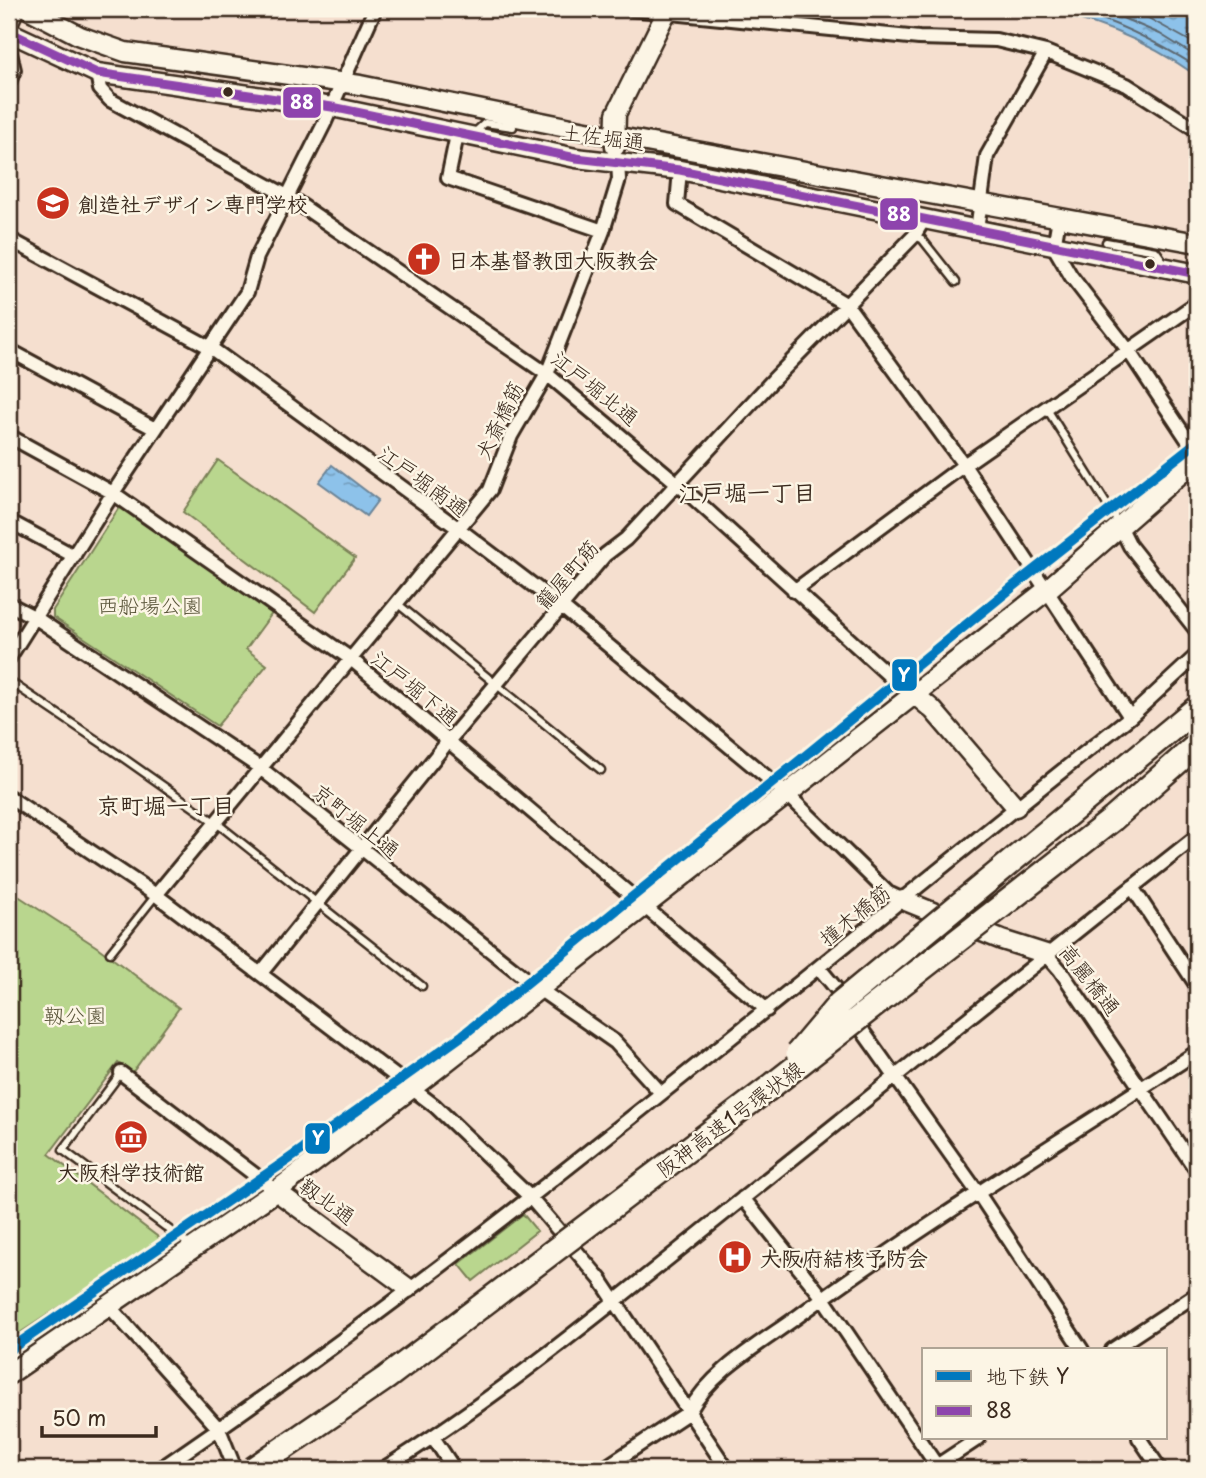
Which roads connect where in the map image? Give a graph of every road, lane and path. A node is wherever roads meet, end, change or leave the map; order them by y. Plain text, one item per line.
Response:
1 (14, 9) edge
2 (28, 9) edge
3 (375, 9) edge
4 (632, 9) edge
5 (667, 11) edge
6 (9, 20) edge
7 (9, 32) edge
8 (9, 49) edge
9 (1046, 52) junction
10 (97, 73) junction
11 (9, 82) edge
12 (341, 82) junction
13 (332, 107) junction
14 (513, 127) dead end
15 (1197, 130) edge
16 (613, 135) junction
17 (464, 136) junction
18 (618, 162) junction
19 (680, 170) junction
20 (289, 197) junction
21 (980, 205) junction
22 (1059, 218) junction
23 (918, 228) junction
24 (977, 230) junction
25 (603, 231) junction
26 (9, 239) edge
27 (1106, 242) dead end
28 (1197, 243) edge
29 (1054, 247) junction
30 (1169, 268) junction
31 (1197, 274) edge
32 (956, 282) dead end
33 (1197, 303) edge
34 (847, 306) junction
35 (211, 348) junction
36 (9, 350) edge
37 (1128, 350) junction
38 (547, 374) junction
39 (1046, 408) junction
40 (155, 429) junction
41 (9, 436) edge
42 (1197, 456) edge
43 (964, 465) junction
44 (677, 483) junction
45 (113, 493) junction
46 (9, 521) edge
47 (1120, 526) junction
48 (459, 529) junction
49 (74, 556) junction
50 (1047, 590) junction
51 (794, 591) junction
52 (9, 604) edge
53 (398, 604) junction
54 (563, 608) junction
55 (36, 618) junction
56 (1197, 631) edge
57 (1197, 655) edge
58 (9, 659) edge
59 (351, 659) junction
60 (9, 681) edge
61 (496, 684) junction
62 (914, 694) junction
63 (1197, 708) edge
64 (1130, 717) junction
65 (450, 739) junction
66 (1197, 745) edge
67 (1197, 758) edge
68 (260, 767) junction
69 (601, 770) dead end
70 (787, 794) junction
71 (9, 797) edge
72 (1016, 807) junction
73 (1113, 819) junction
74 (215, 823) junction
75 (1197, 836) edge
76 (361, 849) junction
77 (1132, 887) junction
78 (156, 895) junction
79 (895, 896) junction
80 (318, 903) junction
81 (644, 905) junction
82 (110, 953) dead end
83 (1046, 954) junction
84 (819, 968) junction
85 (261, 973) junction
86 (422, 986) dead end
87 (1197, 986) edge
88 (539, 989) junction
89 (767, 1010) junction
90 (1197, 1052) edge
91 (121, 1073) joint
92 (897, 1076) junction
93 (412, 1087) junction
94 (769, 1088) junction
95 (1142, 1088) junction
96 (661, 1093) junction
97 (1197, 1171) edge
98 (276, 1191) junction
99 (978, 1193) junction
100 (530, 1197) junction
101 (743, 1198) junction
102 (193, 1248) junction
103 (408, 1288) junction
104 (1197, 1294) edge
105 (823, 1298) junction
106 (614, 1301) junction
107 (109, 1306) junction
108 (1081, 1348) edge
109 (1115, 1348) edge
110 (9, 1374) edge
111 (689, 1412) junction
112 (219, 1429) junction
113 (433, 1437) junction
114 (976, 1440) edge
115 (1140, 1440) edge
116 (233, 1465) edge
117 (936, 1468) edge
118 (160, 1469) edge
119 (253, 1469) edge
120 (383, 1469) edge
121 (454, 1469) edge
122 (603, 1469) edge
123 (727, 1469) edge
124 (1160, 1469) edge

1 - 6 main road
2 - 12 street, 土佐堀通
3 - 12 street
4 - 5 street
5 - 9 street
5 - 16 street, 犬斎橋筋
7 - 10 street, 土佐堀通
8 - 11 street
9 - 15 street
9 - 21 street
10 - 13 street, 土佐堀通
10 - 20 street, 江戸堀北通
12 - 13 street
12 - 16 street, 土佐堀通
13 - 17 street, 土佐堀通
13 - 20 street
14 - 17 lane
16 - 18 street, 犬斎橋筋
16 - 21 street, 土佐堀通
17 - 18 street, 土佐堀通
17 - 25 street
18 - 19 street, 土佐堀通
18 - 25 street, 犬斎橋筋
19 - 23 street, 土佐堀通
19 - 34 street
20 - 35 street
20 - 38 street, 江戸堀北通
21 - 22 street, 土佐堀通
21 - 24 street
22 - 28 street, 土佐堀通
22 - 29 street
23 - 24 street, 土佐堀通
23 - 32 lane
23 - 34 street, 籠屋町筋
24 - 29 street, 土佐堀通
25 - 38 street, 犬斎橋筋
26 - 35 street, 江戸堀南通
27 - 30 lane
29 - 30 street, 土佐堀通
29 - 37 street
30 - 31 street, 土佐堀通
33 - 37 street
34 - 43 street
34 - 44 street, 籠屋町筋
35 - 40 street
35 - 48 street, 江戸堀南通
36 - 40 street
37 - 39 street
37 - 42 street
38 - 44 street, 江戸堀北通
38 - 48 street, 犬斎橋筋
39 - 43 street
39 - 47 lane
40 - 45 street
41 - 45 street, 江戸堀下通
42 - 47 main road
43 - 50 street
43 - 51 street
44 - 51 street, 江戸堀北通
44 - 54 street, 籠屋町筋
45 - 49 street
45 - 59 street, 江戸堀下通
46 - 49 street
47 - 50 main road
47 - 56 street
48 - 53 street, 犬斎橋筋
48 - 54 street, 江戸堀南通
49 - 55 street
50 - 62 main road
50 - 64 street
51 - 62 street, 江戸堀北通
52 - 55 street, 京町堀上通
53 - 59 street, 犬斎橋筋
53 - 61 lane
54 - 61 street, 籠屋町筋
54 - 70 street, 江戸堀南通
55 - 58 street
55 - 68 street, 京町堀上通
57 - 64 street, 撞木橋筋
59 - 65 street, 江戸堀下通
59 - 68 street, 犬斎橋筋
60 - 74 lane
61 - 65 street, 籠屋町筋
61 - 69 lane
62 - 70 main road
62 - 72 street, 江戸堀北通
63 - 94 highway, bridge
64 - 72 street, 撞木橋筋
65 - 76 street, 籠屋町筋
65 - 81 street, 江戸堀下通
66 - 73 highway
67 - 73 highway, 阪神高速1号環状線
68 - 74 street, 犬斎橋筋
68 - 76 street, 京町堀上通
70 - 79 street
70 - 81 main road
71 - 78 street
72 - 79 street, 撞木橋筋
73 - 94 highway, 阪神高速1号環状線, bridge
74 - 78 street, 犬斎橋筋
74 - 80 lane
75 - 77 street
76 - 80 street, 籠屋町筋
76 - 88 street, 京町堀上通
77 - 83 street
77 - 87 street
78 - 82 lane
78 - 85 street
79 - 83 street, 高麗橋通
79 - 84 street, 撞木橋筋
80 - 85 street, 籠屋町筋
80 - 86 lane
81 - 88 main road
81 - 89 street, 江戸堀下通
83 - 92 street
83 - 95 street, 高麗橋通
84 - 89 street, 撞木橋筋
84 - 92 street
85 - 93 street
88 - 93 main road
88 - 96 street, 京町堀上通
89 - 96 street, 撞木橋筋
90 - 95 street
91 - 98 street, 靱北通
91 - 102 lane
92 - 99 street
92 - 101 street
93 - 98 main road
93 - 100 street
94 - 119 highway, 阪神高速1号環状線, bridge
95 - 97 street, 高麗橋通
95 - 99 street
96 - 100 street, 撞木橋筋
98 - 102 main road
98 - 103 street, 靱北通
99 - 105 street
99 - 108 street
100 - 103 street, 撞木橋筋
100 - 106 street
101 - 105 street
101 - 106 street
102 - 107 main road
103 - 112 street, 撞木橋筋
104 - 109 street
105 - 111 street
105 - 117 street
106 - 111 street
106 - 113 street
107 - 110 main road
107 - 112 street
111 - 122 street
111 - 123 street
112 - 116 street
112 - 118 street, 撞木橋筋
113 - 120 street
113 - 121 street
114 - 117 street
115 - 124 street

